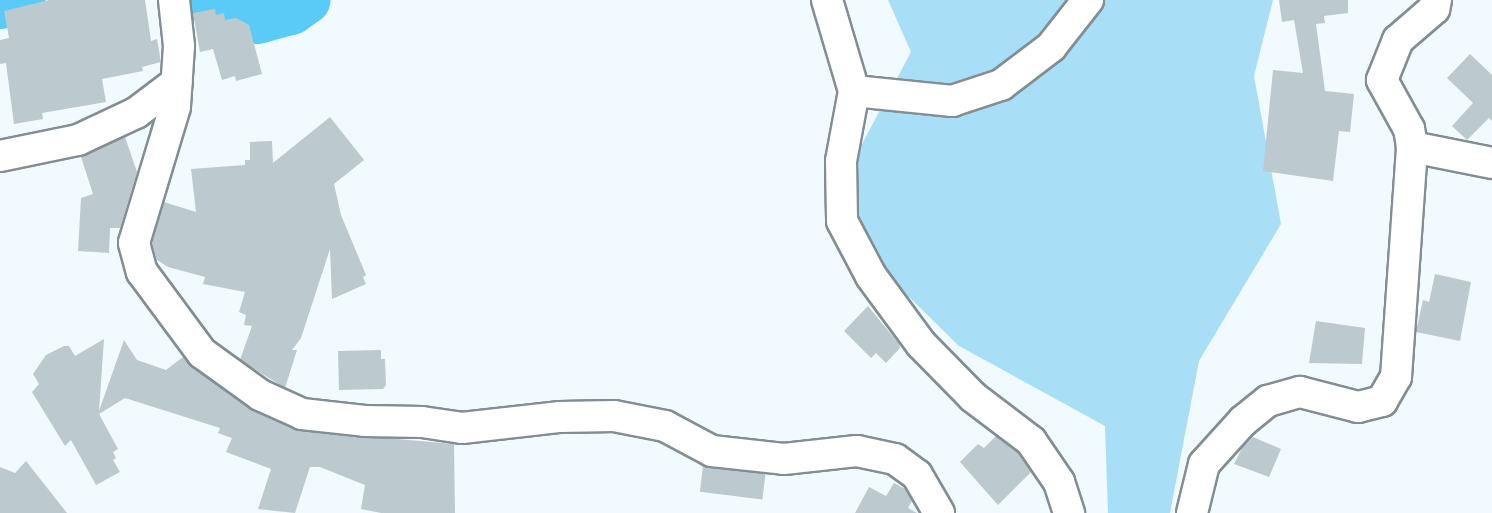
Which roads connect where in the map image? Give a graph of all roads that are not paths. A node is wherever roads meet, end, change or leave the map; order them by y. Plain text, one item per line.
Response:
1 (174, 0) edge
2 (826, 0) edge
3 (1088, 0) edge
4 (1436, 0) edge
5 (177, 82) junction
6 (854, 91) junction
7 (1412, 147) junction
8 (0, 156) edge
9 (1492, 163) edge
10 (939, 513) edge
11 (1069, 513) edge
12 (1192, 513) edge

1 - 5 street
2 - 6 street
3 - 6 street
4 - 7 street
5 - 8 street
5 - 10 street
6 - 11 street
7 - 9 street
7 - 12 street

